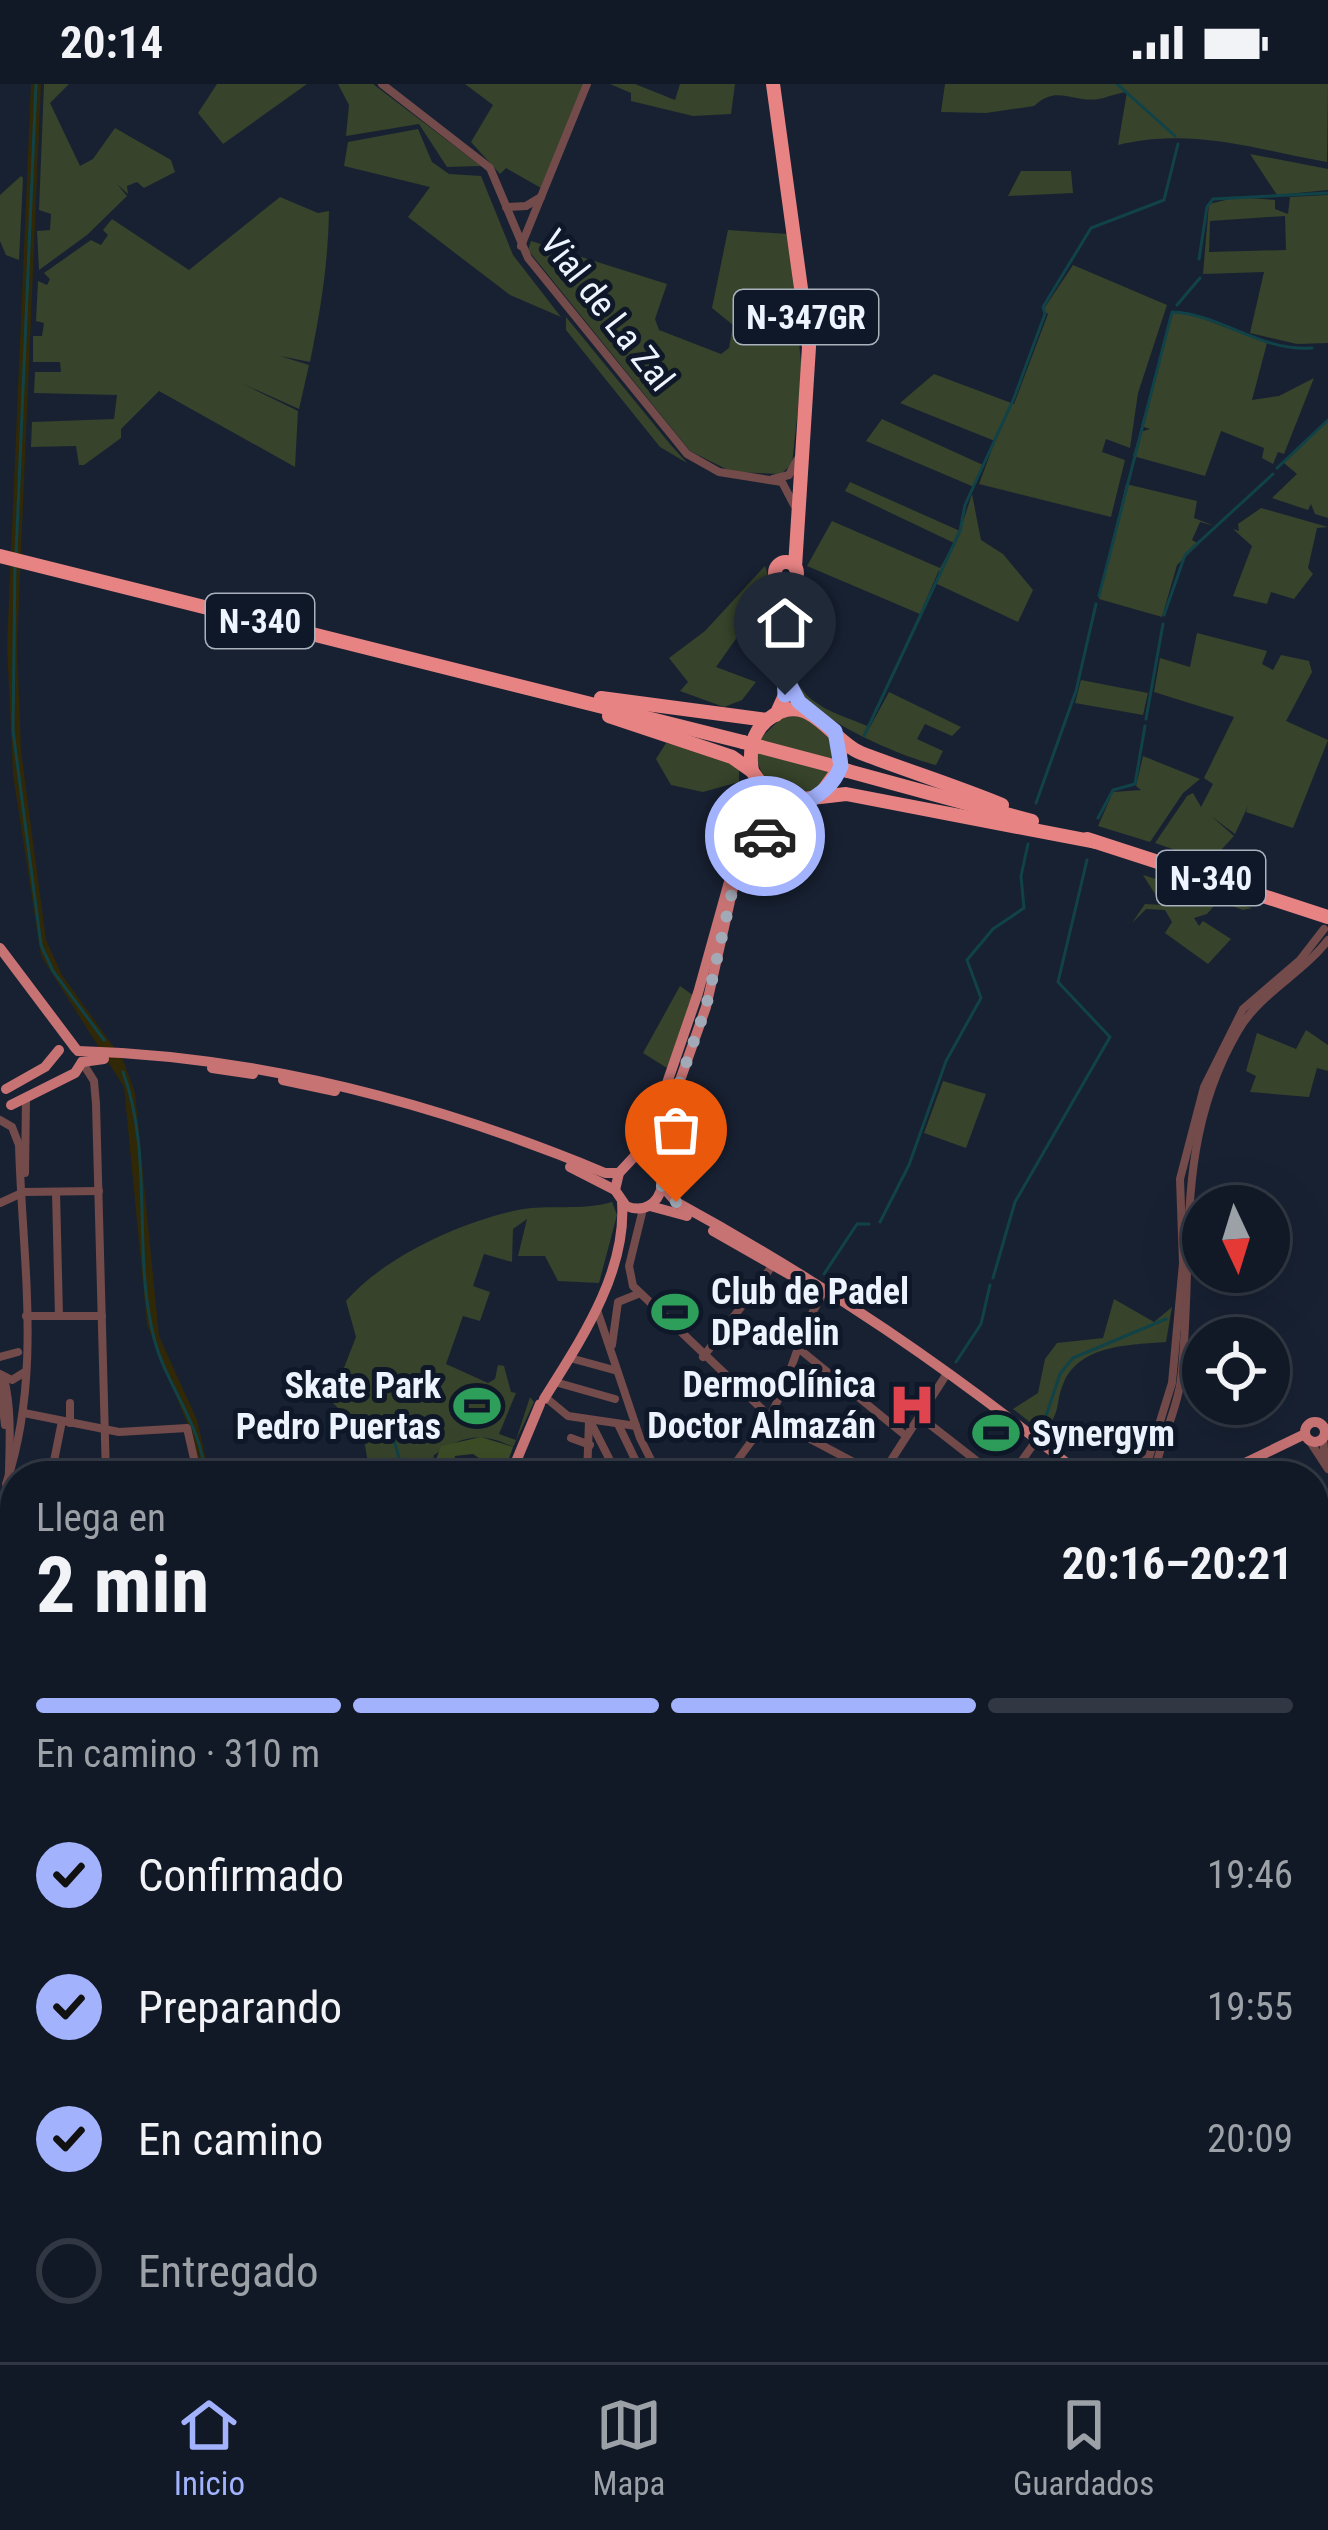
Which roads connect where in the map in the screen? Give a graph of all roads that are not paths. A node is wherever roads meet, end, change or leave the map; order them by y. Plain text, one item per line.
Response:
1 (382, 84) edge
2 (587, 84) edge
3 (774, 85) edge
4 (542, 196) junction
5 (506, 206) junction
6 (521, 246) junction
7 (800, 454) junction
8 (772, 479) junction
9 (795, 507) junction
10 (3, 557) edge
11 (784, 674) junction
12 (496, 680) junction
13 (817, 715) junction
14 (772, 717) junction
15 (839, 739) junction
16 (752, 771) junction
17 (766, 791) junction
18 (815, 798) junction
19 (797, 802) junction
20 (1061, 830) junction
21 (1096, 842) junction
22 (1327, 925) edge
23 (0, 948) edge
24 (54, 1021) junction
25 (57, 1054) junction
26 (111, 1056) junction
27 (82, 1058) junction
28 (67, 1075) junction
29 (3, 1088) edge
30 (28, 1096) junction
31 (11, 1106) junction
32 (0, 1118) edge
33 (23, 1130) junction
34 (624, 1168) junction
35 (656, 1171) junction
36 (662, 1186) junction
37 (23, 1189) junction
38 (615, 1190) junction
39 (98, 1191) junction
40 (56, 1192) junction
41 (3, 1202) edge
42 (622, 1202) junction
43 (644, 1208) junction
44 (24, 1209) junction
45 (624, 1223) junction
46 (773, 1264) junction
47 (638, 1294) junction
48 (823, 1294) junction
49 (597, 1310) junction
50 (26, 1316) junction
51 (59, 1316) junction
52 (102, 1316) junction
53 (28, 1341) junction
54 (798, 1348) junction
55 (18, 1352) junction
56 (613, 1352) junction
57 (703, 1357) junction
58 (0, 1358) edge
59 (570, 1358) junction
60 (26, 1367) junction
61 (614, 1370) dead end
62 (946, 1375) junction
63 (1, 1377) edge
64 (555, 1382) junction
65 (1174, 1390) junction
66 (614, 1399) dead end
67 (543, 1400) junction
68 (70, 1403) dead end
69 (769, 1411) junction
70 (23, 1413) junction
71 (920, 1416) junction
72 (589, 1419) junction
73 (66, 1422) junction
74 (778, 1422) junction
75 (618, 1424) junction
76 (764, 1424) junction
77 (636, 1426) junction
78 (104, 1430) junction
79 (1325, 1431) edge
80 (906, 1436) junction
81 (571, 1438) dead end
82 (1307, 1438) junction
83 (2, 1444) edge
84 (590, 1445) junction
85 (1033, 1445) junction
86 (5, 1461) edge
87 (14, 1461) edge
88 (55, 1461) edge
89 (105, 1461) edge
90 (195, 1461) edge
91 (517, 1461) edge
92 (588, 1461) edge
93 (610, 1461) edge
94 (636, 1461) edge
95 (652, 1461) edge
96 (738, 1461) edge
97 (852, 1461) edge
98 (890, 1461) edge
99 (977, 1461) edge
100 (1022, 1461) edge
101 (1053, 1461) edge
102 (1064, 1461) edge
103 (1144, 1461) edge
104 (1156, 1461) edge
105 (1250, 1461) edge
106 (1323, 1461) edge
107 (1326, 1461) edge
108 (0, 2326) edge
109 (0, 2343) edge

1 - 5 street, Vial de La Zal
2 - 4 street
3 - 7 highway, N-347GR
4 - 5 street
4 - 6 street
5 - 6 street, Vial de La Zal
6 - 8 street, Vial de La Zal
7 - 8 street
7 - 9 highway, N-347GR
8 - 9 street
9 - 11 highway, N-347GR
10 - 12 highway, N-340
11 - 13 highway
11 - 14 highway, N-347GR
12 - 14 highway
12 - 16 highway
12 - 20 highway, N-340, bridge
13 - 14 highway
13 - 15 highway
14 - 16 highway
15 - 18 highway
15 - 20 highway
16 - 17 highway
17 - 19 highway
17 - 34 main road
18 - 19 highway
18 - 21 highway
19 - 35 main road
20 - 21 highway, N-340
21 - 22 highway, N-340
22 - 65 street
23 - 24 main road
24 - 25 main road
24 - 27 main road
25 - 27 main road
25 - 28 main road
25 - 29 main road
26 - 27 main road
26 - 34 main road
26 - 38 main road
27 - 28 main road
27 - 39 street
28 - 30 main road
29 - 31 main road
30 - 31 main road
30 - 33 street
31 - 32 main road
31 - 33 street
32 - 37 street
33 - 37 street
34 - 35 main road
34 - 38 main road
35 - 36 main road
36 - 43 main road
36 - 102 main road
37 - 40 street
37 - 41 street
37 - 44 street
38 - 42 main road
39 - 40 street
39 - 52 street
40 - 51 street
41 - 44 street
42 - 43 main road
42 - 45 main road
43 - 45 main road
43 - 46 main road
43 - 47 street
44 - 50 street
45 - 49 main road
46 - 48 main road
46 - 57 street
47 - 56 street
47 - 57 street
48 - 54 street
48 - 62 main road
49 - 56 street
49 - 59 main road
50 - 51 street
50 - 53 street
51 - 52 street
52 - 78 street
53 - 55 street
53 - 60 street
54 - 69 street
54 - 80 street
55 - 58 street
55 - 60 street
56 - 77 street
57 - 69 street
59 - 61 street
59 - 64 main road
60 - 63 street
60 - 70 street
62 - 71 street
62 - 85 main road
63 - 83 street
63 - 86 street
64 - 66 street
64 - 67 main road
65 - 103 street
65 - 104 street
67 - 72 street
67 - 91 main road
68 - 73 street
69 - 74 street
69 - 76 street
70 - 73 street
70 - 87 street
71 - 80 street
71 - 99 street
72 - 75 street
72 - 84 street
72 - 93 street
73 - 78 street
73 - 88 street
74 - 76 street
74 - 97 street
75 - 77 street
75 - 94 street
76 - 96 street
77 - 95 street
78 - 89 street
78 - 90 street
79 - 82 main road
79 - 107 street
80 - 98 street
81 - 84 street
82 - 105 main road
82 - 106 street
84 - 92 street
85 - 100 street
85 - 101 main road
108 - 109 street

